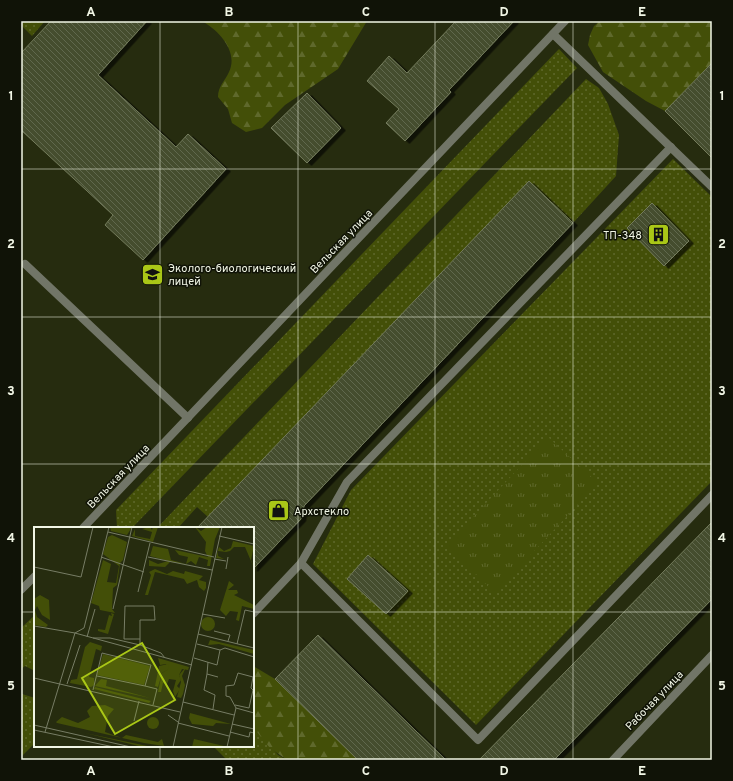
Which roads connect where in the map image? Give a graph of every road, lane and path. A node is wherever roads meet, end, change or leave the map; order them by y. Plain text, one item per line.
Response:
1 (565, 21) edge
2 (553, 34) junction
3 (671, 147) junction
4 (712, 187) edge
5 (25, 264) dead end
6 (188, 418) junction
7 (712, 495) edge
8 (84, 527) edge
9 (301, 563) junction
10 (34, 577) edge
11 (21, 590) edge
12 (254, 613) edge
13 (712, 655) edge
14 (613, 760) edge

1 - 2 street, Вельская улица
2 - 3 street
2 - 6 street, Вельская улица
3 - 4 street
3 - 9 street
5 - 6 street
6 - 8 street, Вельская улица
7 - 9 street
9 - 12 street
10 - 11 street
13 - 14 street, Рабочая улица

